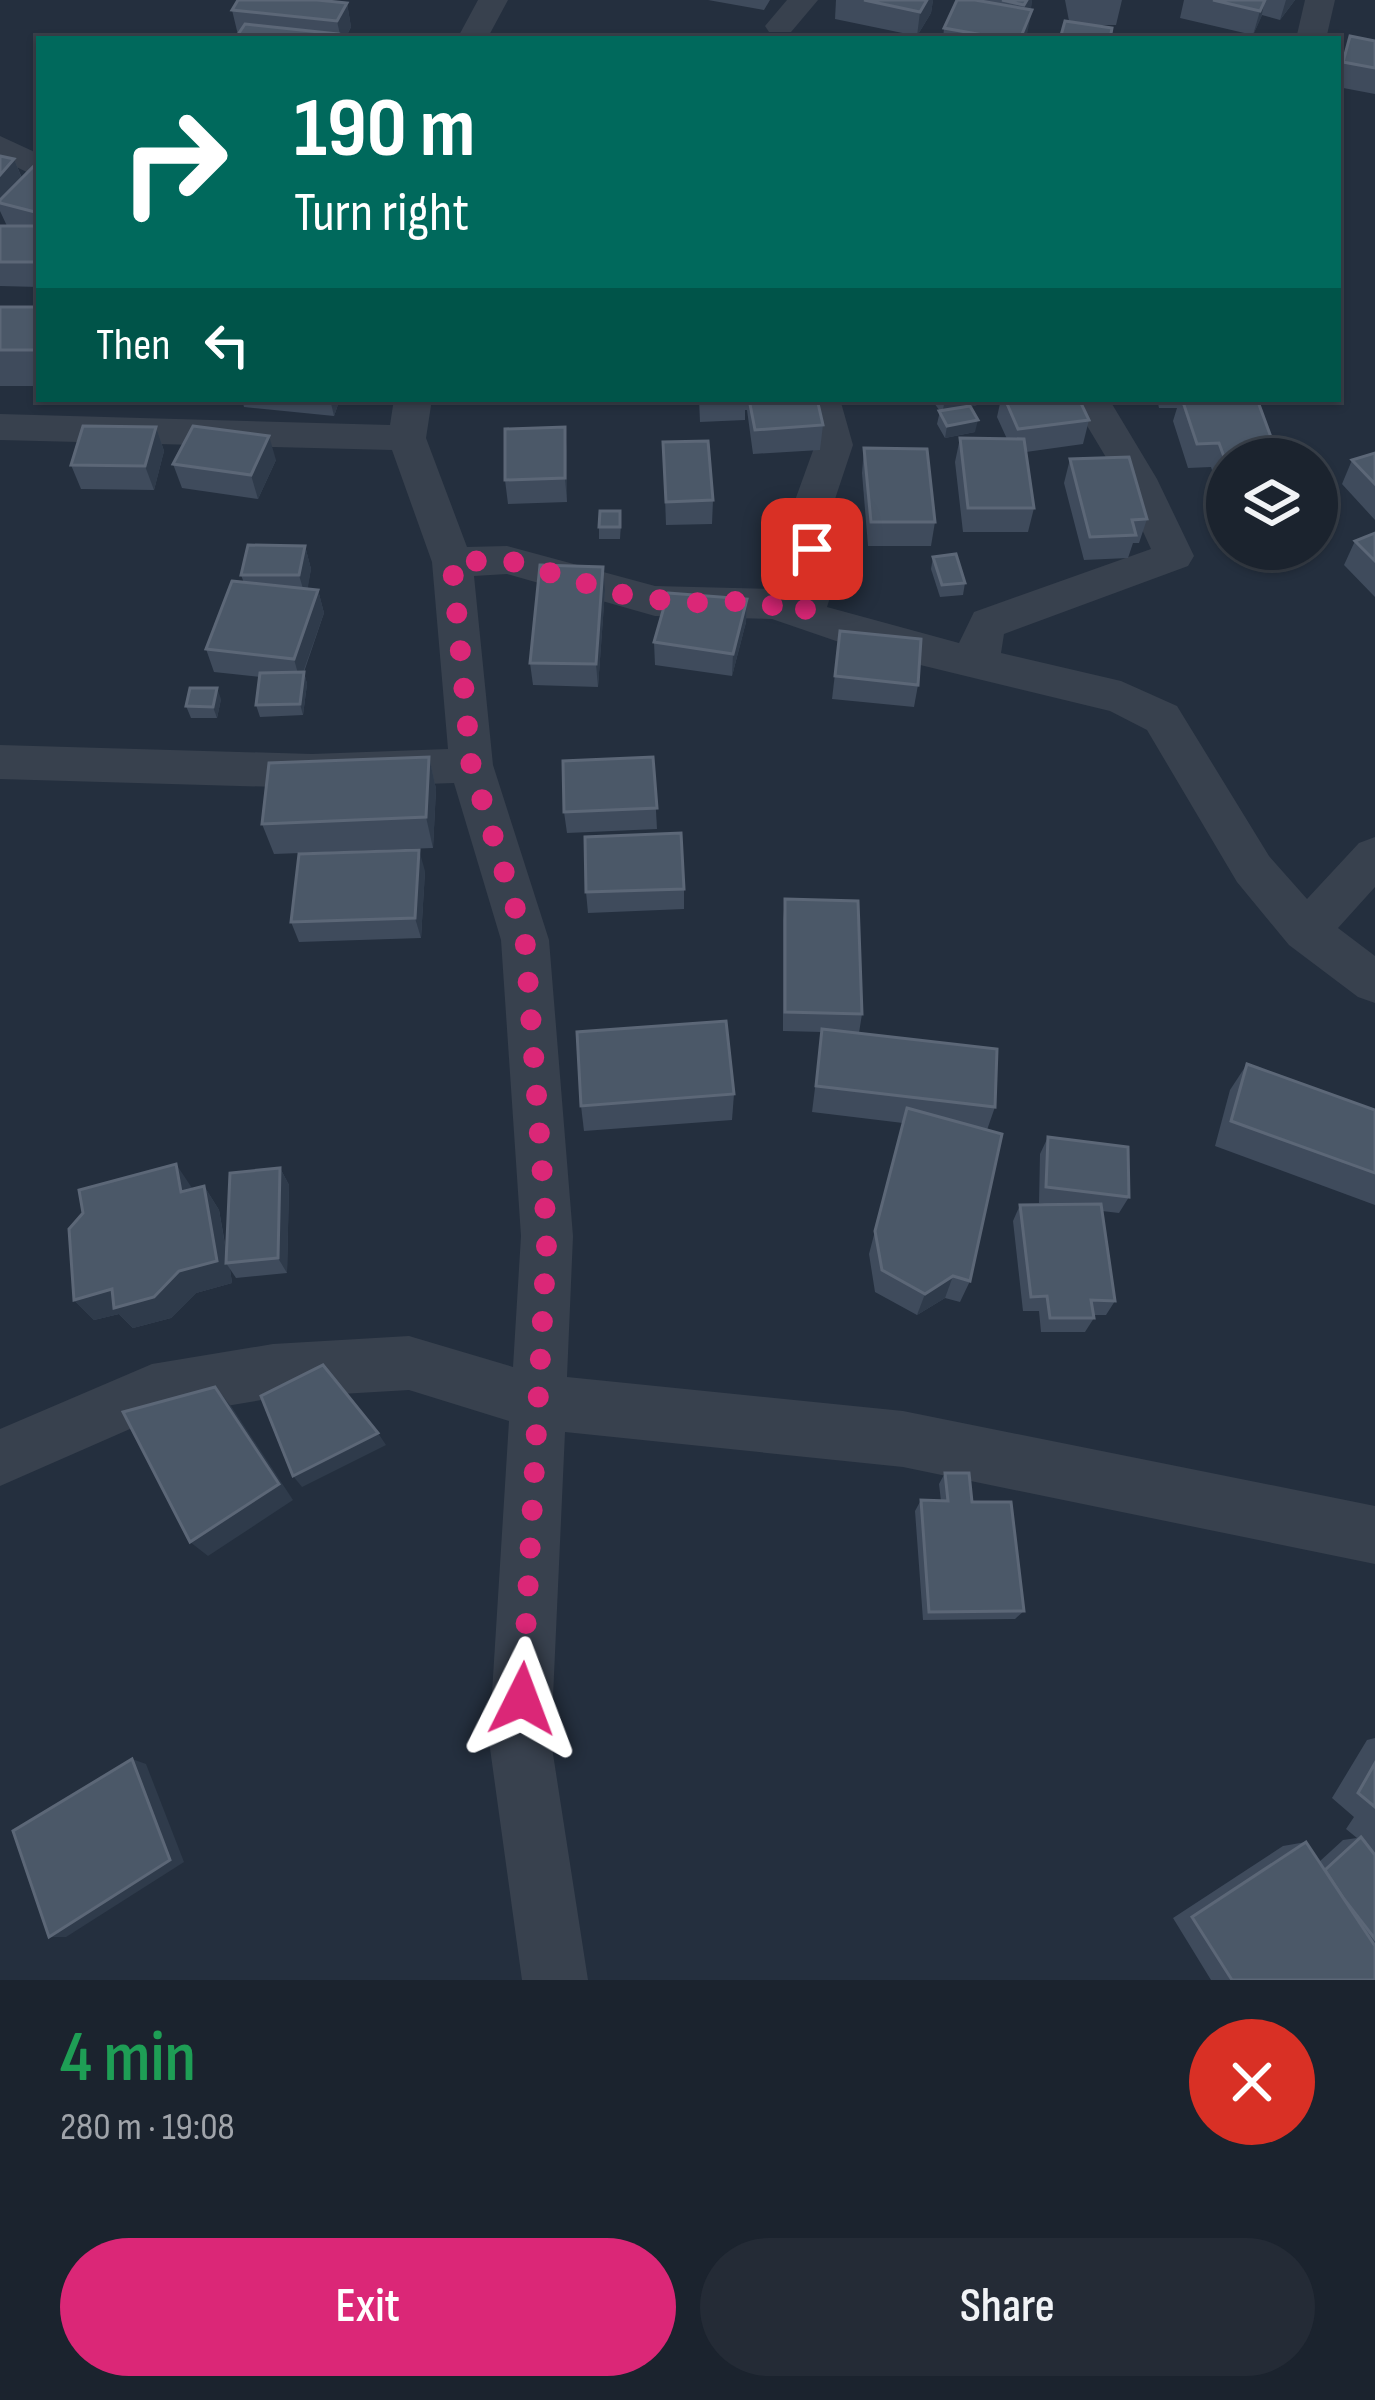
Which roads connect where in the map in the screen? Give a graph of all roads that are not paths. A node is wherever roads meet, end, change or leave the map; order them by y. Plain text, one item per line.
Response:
1 (493, 0) edge
2 (803, 0) edge
3 (1320, 0) edge
4 (781, 26) dead end
5 (474, 36) edge
6 (1312, 36) edge
7 (0, 146) edge
8 (36, 166) edge
9 (413, 402) edge
10 (822, 402) edge
11 (1092, 402) edge
12 (0, 427) edge
13 (407, 438) junction
14 (452, 562) junction
15 (804, 614) junction
16 (981, 664) junction
17 (0, 762) edge
18 (471, 764) junction
19 (1375, 856) edge
20 (1306, 931) junction
21 (1375, 983) edge
22 (538, 1402) junction
23 (0, 1458) edge
24 (1375, 1535) edge
25 (554, 1980) edge

1 - 5 street
2 - 4 street
3 - 6 street
7 - 8 street
9 - 13 street
10 - 15 street
11 - 16 street
12 - 13 street
13 - 14 street
14 - 15 street
14 - 18 street
15 - 16 street
16 - 20 street
17 - 18 street
18 - 22 street
19 - 20 street
20 - 21 street
22 - 23 street
22 - 24 street
22 - 25 street

